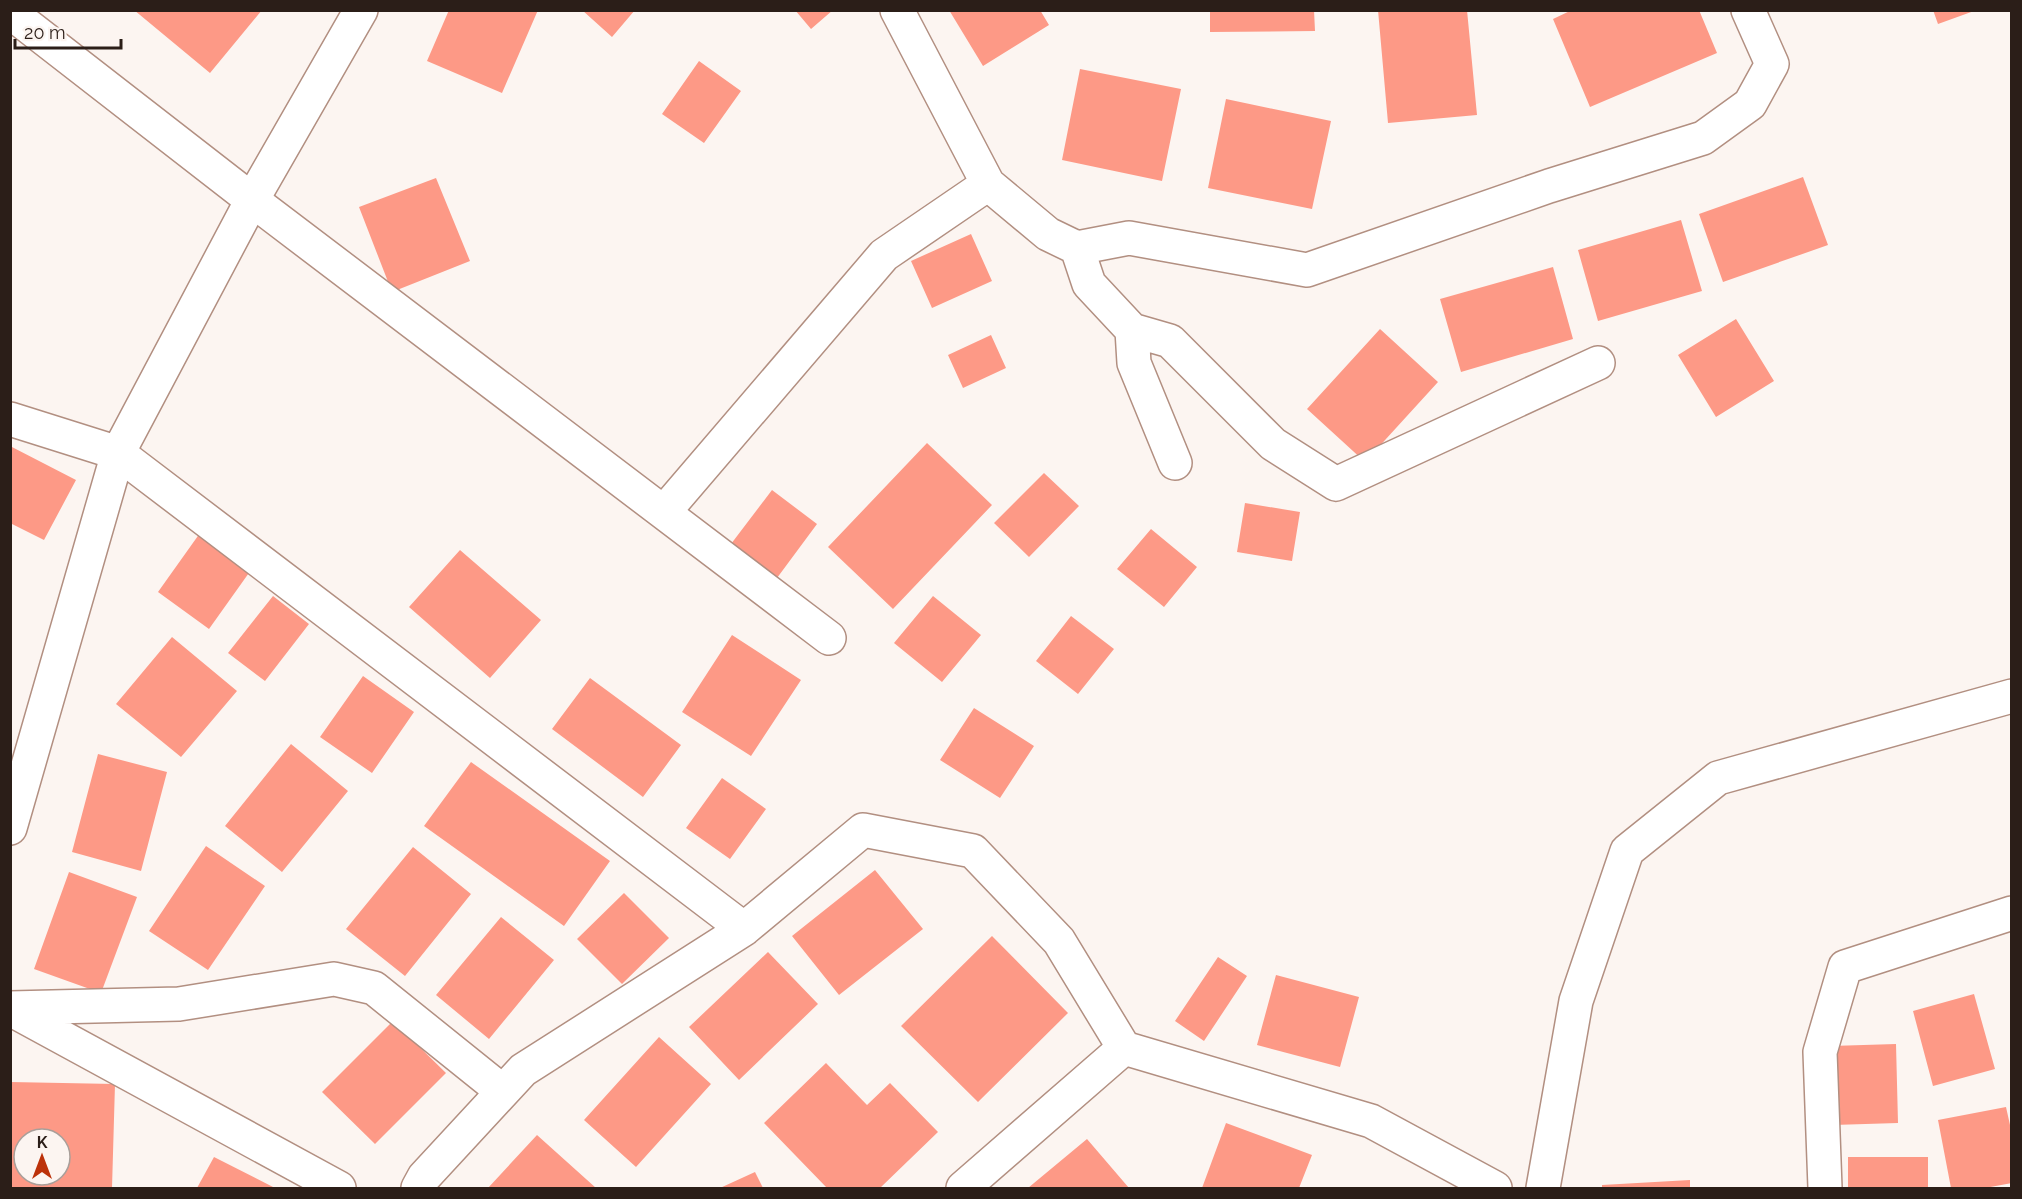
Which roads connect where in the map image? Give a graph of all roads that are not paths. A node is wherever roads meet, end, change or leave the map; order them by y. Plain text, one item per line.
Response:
1 (361, 10) edge
2 (897, 10) edge
3 (1748, 10) edge
4 (10, 12) edge
5 (988, 184) junction
6 (252, 200) junction
7 (1077, 248) junction
8 (1132, 330) junction
9 (1598, 363) dead end
10 (10, 419) edge
11 (118, 453) junction
12 (1175, 463) dead end
13 (664, 512) junction
14 (829, 638) dead end
15 (2012, 696) edge
16 (20, 754) edge
17 (10, 828) edge
18 (2012, 913) edge
19 (744, 929) junction
20 (10, 1009) edge
21 (1124, 1047) junction
22 (502, 1091) junction
23 (339, 1188) edge
24 (418, 1188) edge
25 (963, 1188) edge
26 (1495, 1188) edge
27 (1543, 1188) edge
28 (1825, 1188) edge

1 - 6 street
2 - 5 street
3 - 7 street
4 - 6 street
5 - 7 street
5 - 13 street
6 - 11 street
6 - 13 street
7 - 8 street
8 - 9 street
8 - 12 street
10 - 11 street
11 - 16 street
11 - 19 street
13 - 14 street
15 - 27 street
16 - 17 street
18 - 28 street
19 - 21 street
19 - 22 street
20 - 22 street
20 - 23 street
21 - 25 street
21 - 26 street
22 - 24 street

